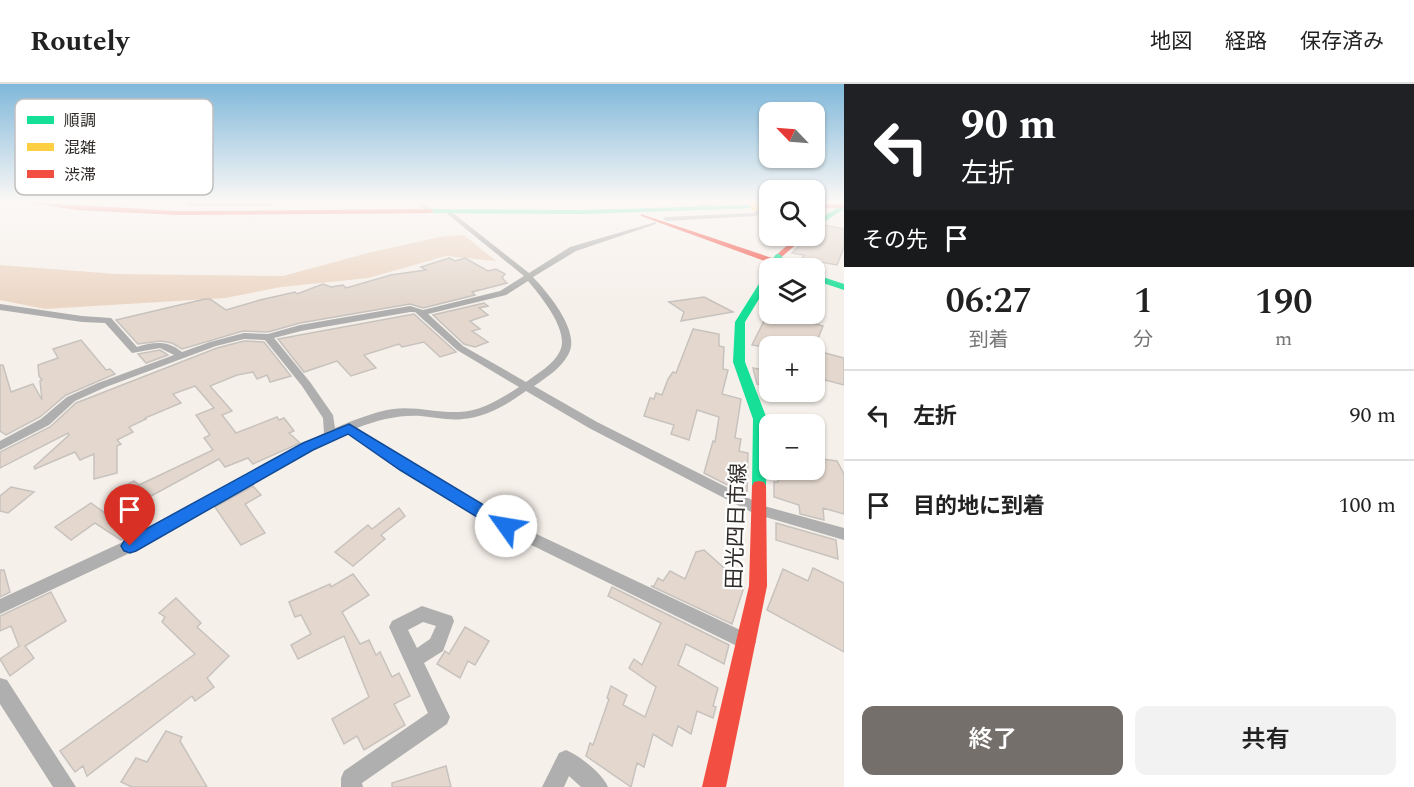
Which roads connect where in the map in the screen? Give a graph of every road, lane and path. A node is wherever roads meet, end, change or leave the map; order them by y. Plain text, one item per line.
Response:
1 (477, 235) edge
2 (617, 235) edge
3 (699, 235) edge
4 (793, 246) edge
5 (763, 258) edge
6 (781, 258) edge
7 (528, 276) junction
8 (825, 281) edge
9 (844, 287) edge
10 (759, 290) edge
11 (0, 307) edge
12 (422, 313) junction
13 (268, 337) junction
14 (181, 356) junction
15 (526, 386) junction
16 (349, 428) junction
17 (330, 435) junction
18 (2, 444) edge
19 (760, 510) junction
20 (844, 534) edge
21 (0, 607) edge
22 (747, 642) junction
23 (414, 660) dead end
24 (0, 687) edge
25 (65, 787) edge
26 (352, 787) edge
27 (553, 787) edge
28 (597, 787) edge
29 (714, 787) edge

1 - 7 street
2 - 7 street
3 - 5 main road
4 - 6 main road, 田光四日市線
7 - 12 street
7 - 15 street
8 - 9 main road
10 - 19 main road, 田光四日市線
11 - 14 street
12 - 13 street
12 - 15 street
13 - 14 street
13 - 17 street
14 - 18 street
15 - 16 street
15 - 19 street
16 - 17 street
16 - 22 street
17 - 21 street
19 - 20 street
19 - 22 main road, 田光四日市線
22 - 29 main road, 田光四日市線
23 - 26 street
24 - 25 street
27 - 28 street

